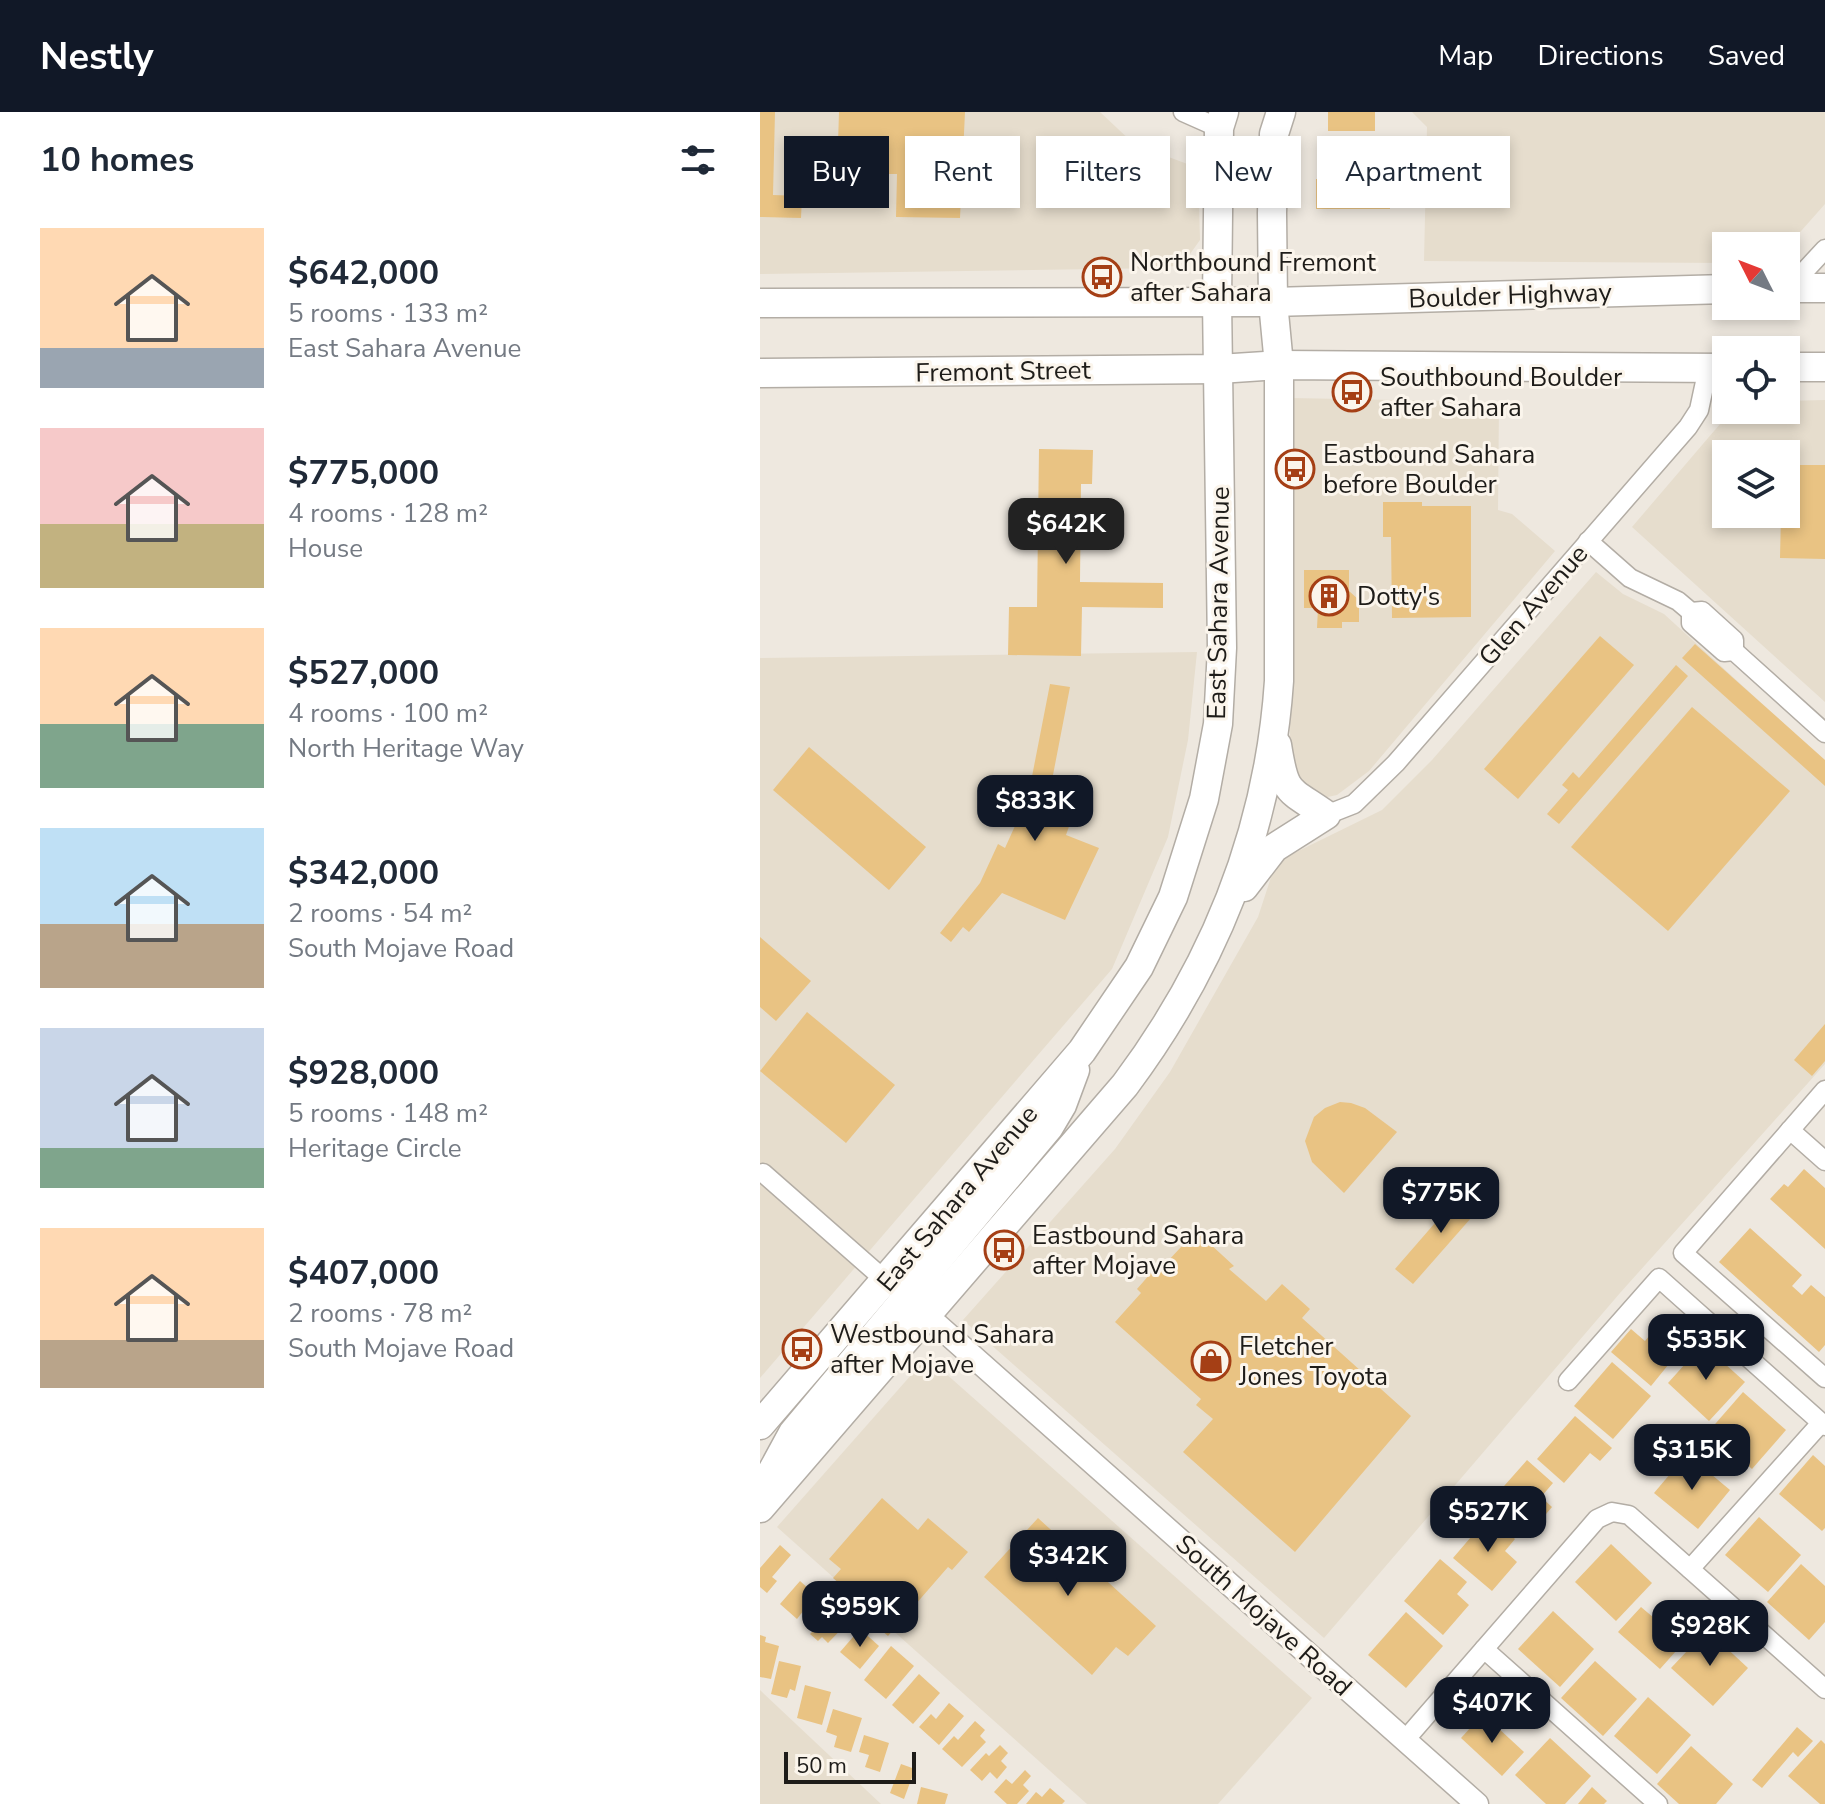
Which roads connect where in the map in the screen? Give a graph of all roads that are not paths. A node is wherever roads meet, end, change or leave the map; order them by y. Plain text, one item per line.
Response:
1 (1183, 112) edge
2 (1281, 112) edge
3 (1221, 120) edge
4 (1825, 249) edge
5 (1800, 275) edge
6 (1800, 288) edge
7 (1825, 288) edge
8 (1712, 289) edge
9 (1245, 301) junction
10 (760, 303) edge
11 (1279, 365) junction
12 (1800, 367) edge
13 (1825, 367) edge
14 (1232, 368) junction
15 (1712, 368) edge
16 (760, 373) edge
17 (1712, 380) edge
18 (1588, 541) junction
19 (1276, 731) junction
20 (1825, 733) edge
21 (1326, 815) junction
22 (1221, 921) junction
23 (1825, 1090) edge
24 (1790, 1130) junction
25 (1825, 1161) edge
26 (763, 1173) dead end
27 (896, 1289) junction
28 (928, 1316) junction
29 (1825, 1378) edge
30 (1568, 1381) dead end
31 (760, 1425) edge
32 (1823, 1425) edge
33 (760, 1495) edge
34 (760, 1508) edge
35 (1690, 1569) junction
36 (1484, 1649) junction
37 (1825, 1689) edge
38 (1405, 1740) junction
39 (1477, 1804) edge
40 (1658, 1804) edge

1 - 3 street
2 - 9 main road, East Sahara Avenue
3 - 9 main road, East Sahara Avenue
4 - 5 street
6 - 7 main road
8 - 9 main road, Boulder Highway
9 - 10 main road
9 - 11 main road, East Sahara Avenue
9 - 14 main road, East Sahara Avenue
11 - 14 main road
11 - 15 main road
11 - 19 main road, East Sahara Avenue
12 - 13 main road
14 - 16 main road, Fremont Street
14 - 27 main road, East Sahara Avenue
17 - 18 street, Glen Avenue
18 - 20 street
18 - 21 street, Glen Avenue
19 - 21 main road
19 - 22 main road, East Sahara Avenue
21 - 22 main road
22 - 28 main road, East Sahara Avenue
23 - 24 street
24 - 25 street
24 - 29 street
26 - 27 street, South Mojave Road
27 - 28 street, South Mojave Road
27 - 31 main road, East Sahara Avenue
27 - 33 main road
28 - 34 main road, East Sahara Avenue
28 - 38 street, South Mojave Road
30 - 32 street
32 - 35 street
35 - 36 street
35 - 37 street
36 - 38 street
36 - 40 street
38 - 39 street, South Mojave Road

